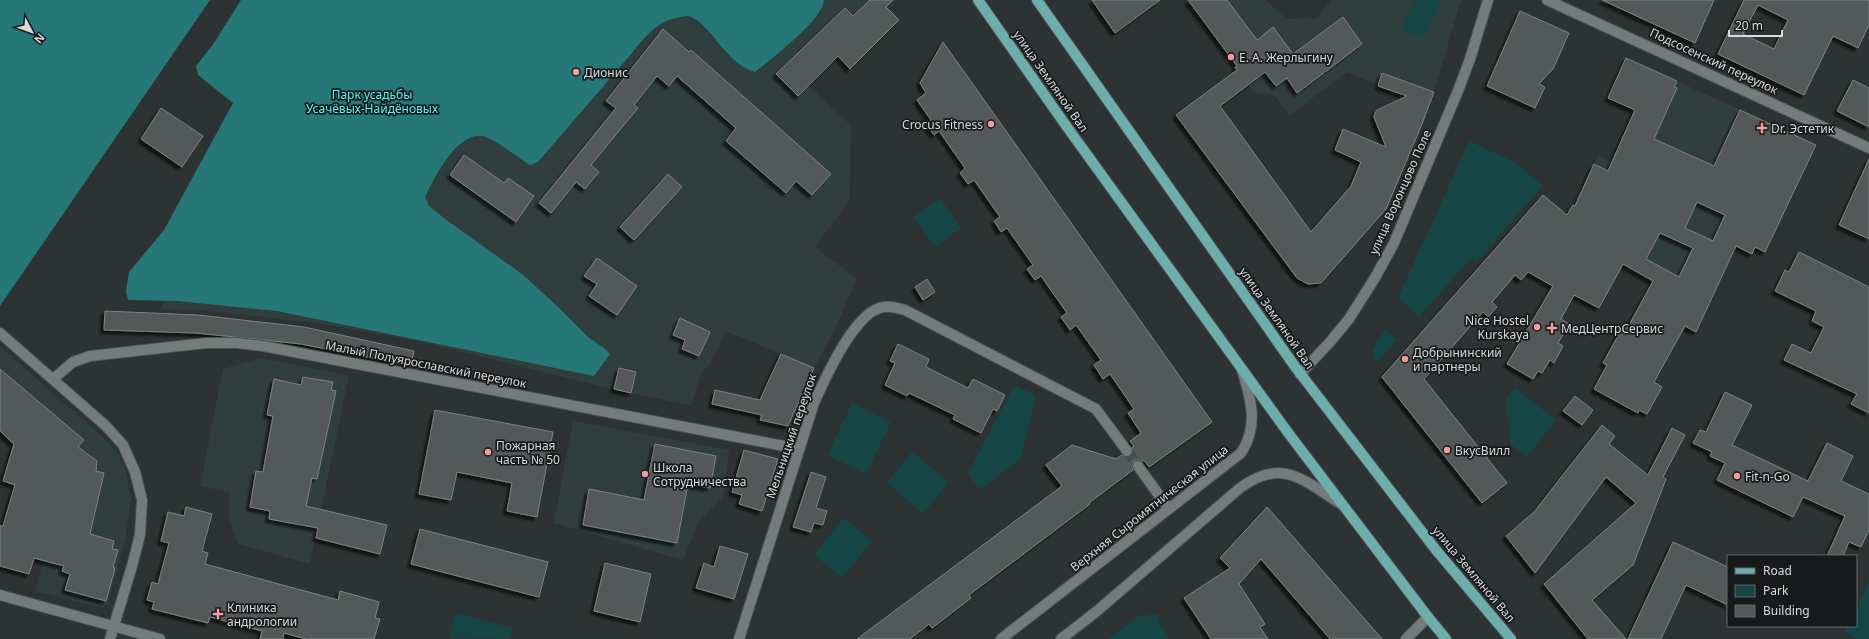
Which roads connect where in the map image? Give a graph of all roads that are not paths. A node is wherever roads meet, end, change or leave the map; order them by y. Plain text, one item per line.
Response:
1 (978, 0) edge
2 (1037, 0) edge
3 (1488, 0) edge
4 (1547, 0) edge
5 (1869, 148) edge
6 (0, 333) edge
7 (1241, 367) junction
8 (1300, 374) junction
9 (53, 379) junction
10 (798, 451) junction
11 (1127, 451) tunnel mouth
12 (1138, 466) tunnel mouth
13 (1346, 507) junction
14 (1169, 509) junction
15 (0, 595) edge
16 (1428, 617) junction
17 (114, 627) junction
18 (110, 639) edge
19 (160, 639) edge
20 (739, 639) edge
21 (1001, 639) edge
22 (1061, 639) edge
23 (1406, 639) edge
24 (1446, 639) edge
25 (1511, 639) edge

1 - 7 main road, улица Земляной Вал
2 - 8 main road, улица Земляной Вал
3 - 8 street, улица Воронцово Поле
4 - 5 street, Подсосенский переулок
6 - 9 street
7 - 13 main road, улица Земляной Вал
7 - 14 street, Верхняя Сыромятническая улица
8 - 25 main road, улица Земляной Вал
9 - 10 street, Малый Полуярославский переулок
9 - 17 street
10 - 11 street, Мельницкий переулок
10 - 20 street, Мельницкий переулок
12 - 14 street
13 - 16 main road, улица Земляной Вал
13 - 22 street
14 - 21 street, Верхняя Сыромятническая улица
15 - 17 street
16 - 23 street
16 - 24 main road, улица Земляной Вал
17 - 18 street
17 - 19 street

